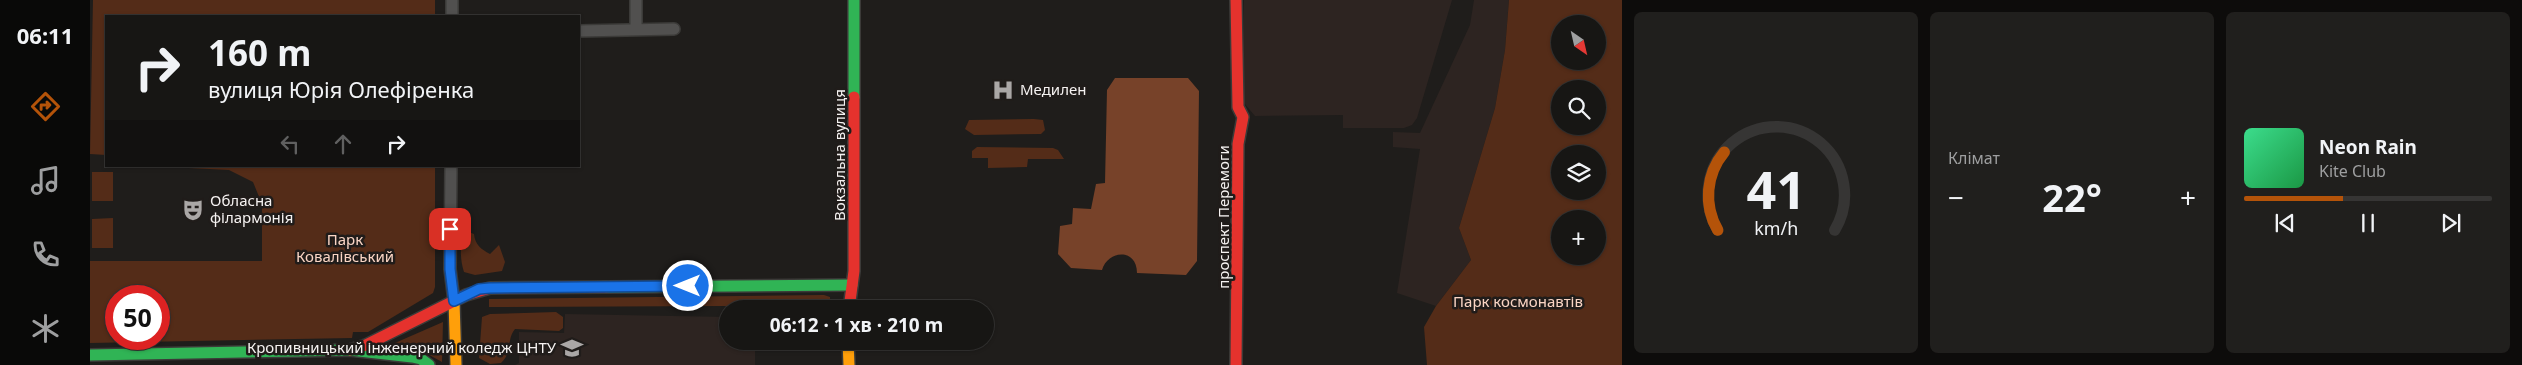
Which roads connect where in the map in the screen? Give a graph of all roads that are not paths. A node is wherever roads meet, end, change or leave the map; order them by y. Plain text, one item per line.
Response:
1 (452, 0) edge
2 (636, 0) edge
3 (854, 0) edge
4 (1236, 0) edge
5 (452, 15) edge
6 (674, 29) dead end
7 (636, 30) junction
8 (580, 31) edge
9 (451, 167) edge
10 (852, 285) junction
11 (850, 300) edge
12 (454, 301) junction
13 (350, 350) junction
14 (848, 350) edge
15 (90, 355) edge
16 (429, 365) edge
17 (456, 365) edge
18 (849, 365) edge
19 (1236, 365) edge

1 - 5 street
2 - 7 street
3 - 10 main road, Вокзальна вулиця
4 - 19 main road, проспект Перемоги
6 - 7 street
7 - 8 street
9 - 12 street
10 - 11 main road, Вокзальна вулиця
10 - 12 main road
12 - 13 main road
12 - 17 main road
13 - 15 main road
13 - 16 main road
14 - 18 main road

